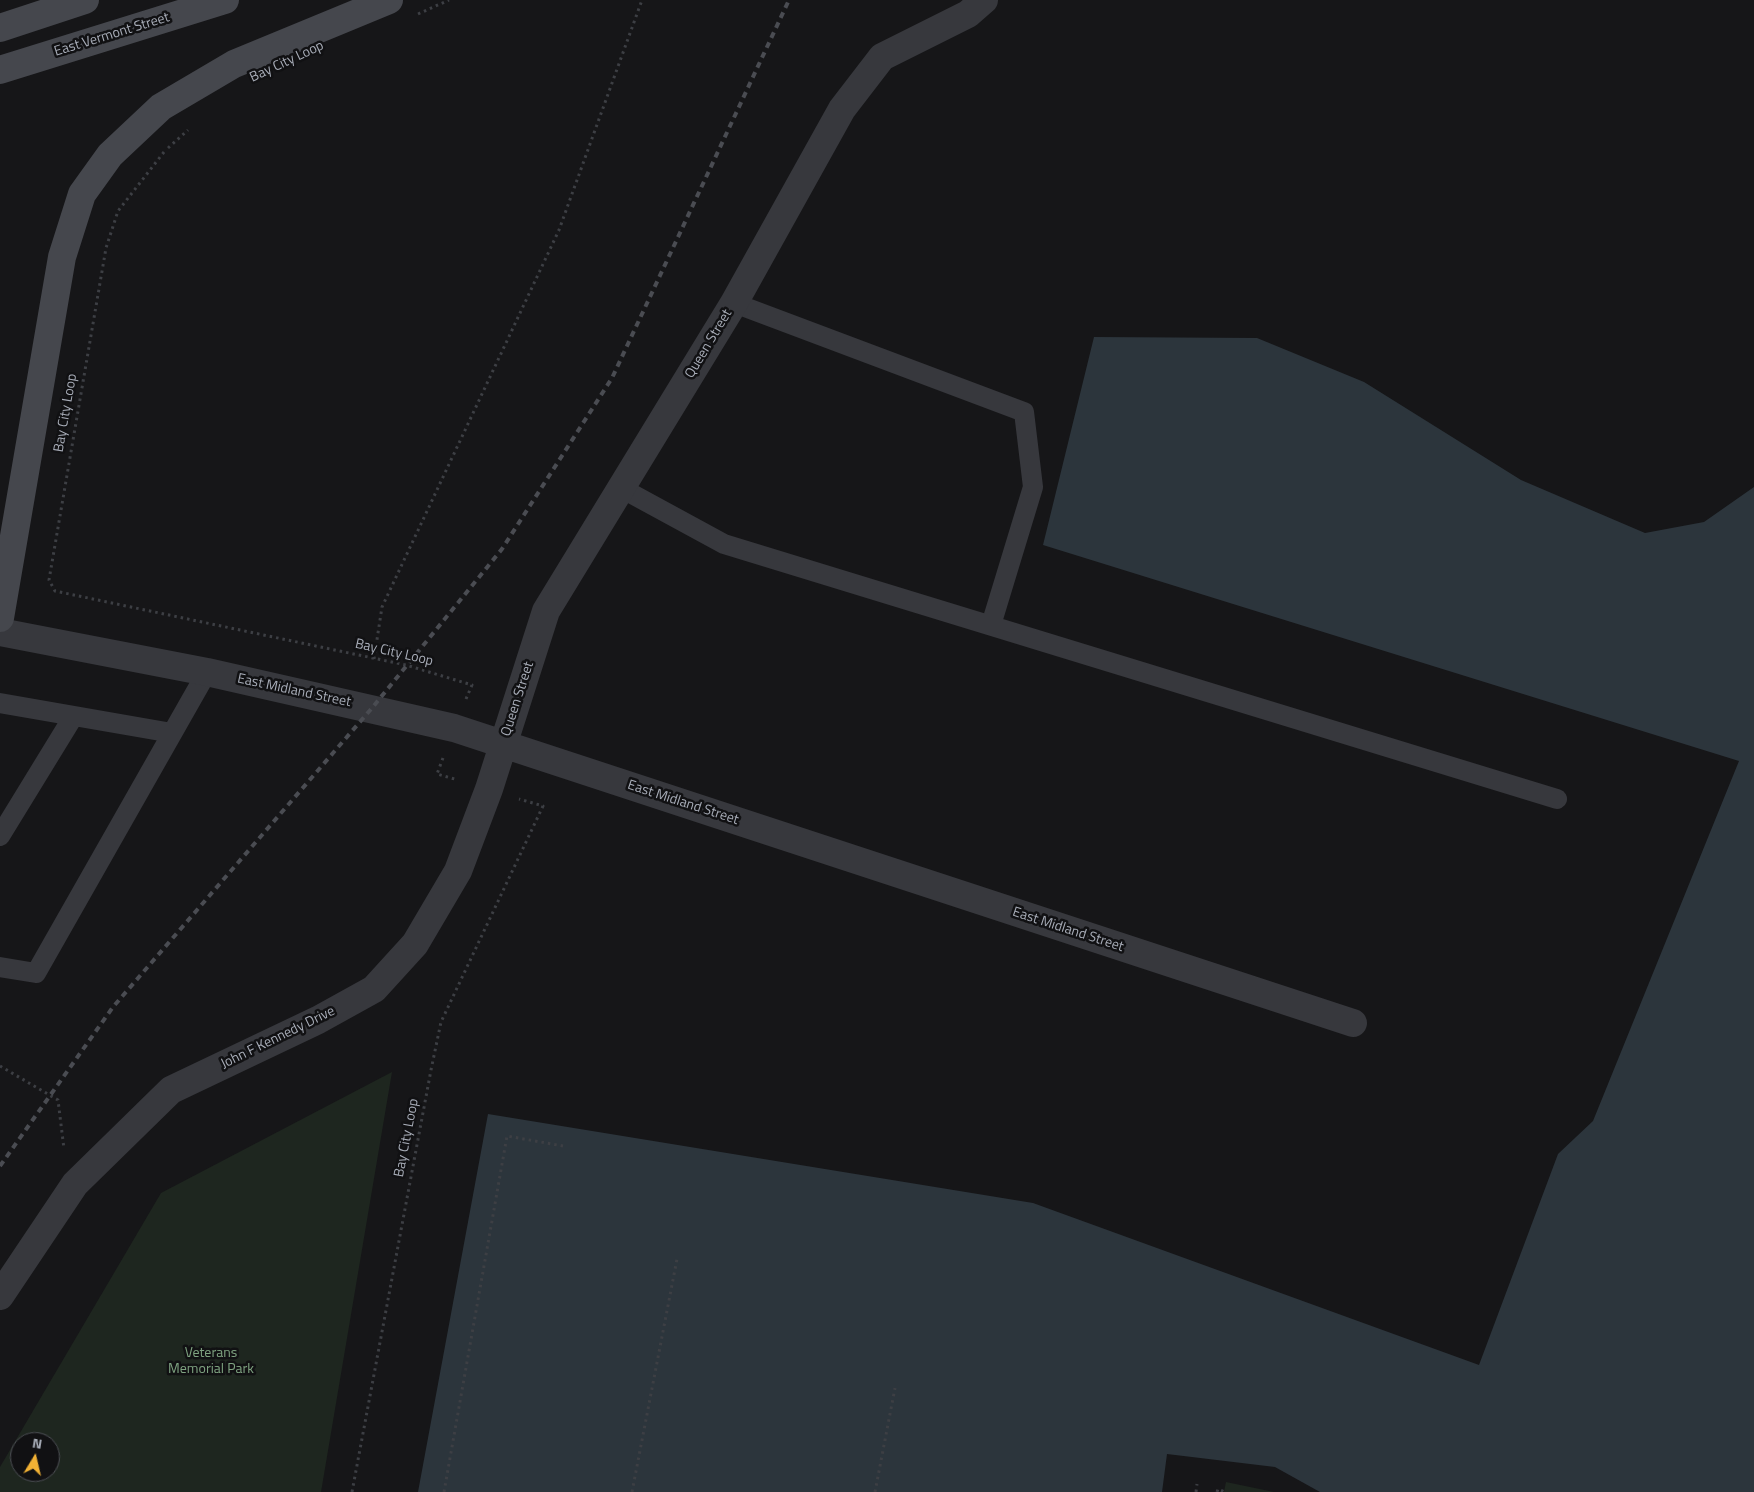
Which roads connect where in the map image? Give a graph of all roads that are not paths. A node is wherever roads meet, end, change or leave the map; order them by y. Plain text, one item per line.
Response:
1 (85, 0) edge
2 (224, 0) edge
3 (389, 0) edge
4 (984, 0) edge
5 (0, 28) edge
6 (0, 70) edge
7 (734, 303) junction
8 (621, 488) junction
9 (0, 618) edge
10 (991, 626) junction
11 (0, 632) edge
12 (207, 672) junction
13 (0, 703) edge
14 (73, 717) junction
15 (172, 733) junction
16 (503, 744) junction
17 (1557, 798) dead end
18 (0, 836) edge
19 (0, 967) edge
20 (1353, 1023) dead end
21 (0, 1296) edge

1 - 5 main road
2 - 6 main road, East Vermont Street
3 - 9 main road
4 - 7 street, Queen Street
7 - 8 street, Queen Street
7 - 10 lane
8 - 10 lane
8 - 16 street, Queen Street
10 - 17 lane
11 - 12 street, East Midland Street
12 - 15 lane
12 - 16 street, East Midland Street
13 - 14 lane
14 - 15 lane
14 - 18 lane
15 - 19 lane
16 - 20 street, East Midland Street
16 - 21 street, John F Kennedy Drive

